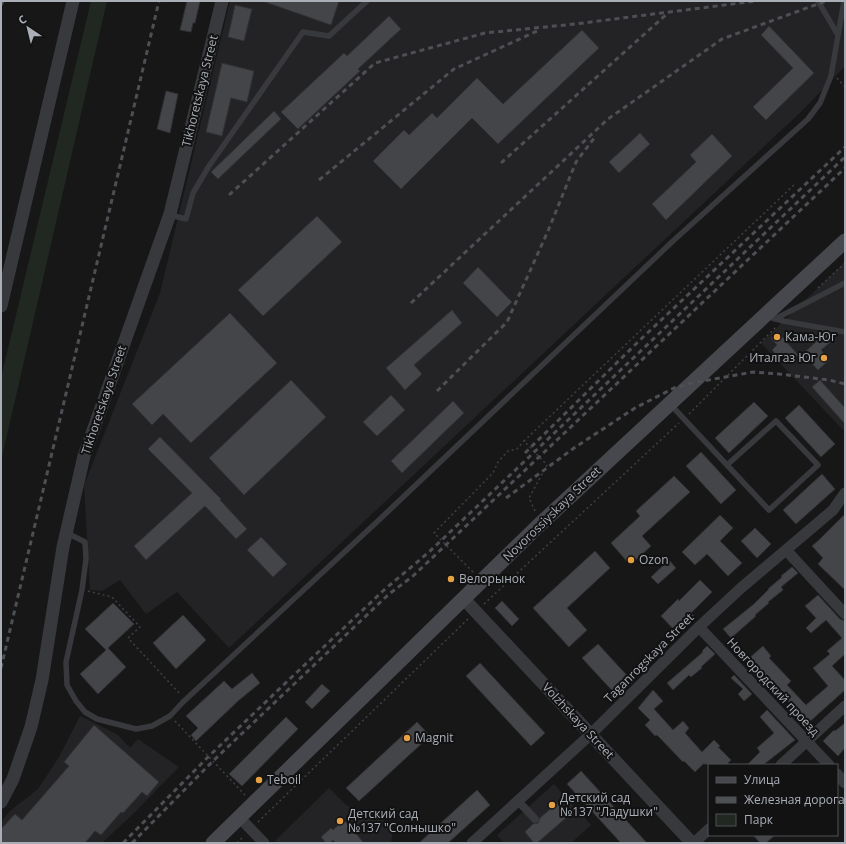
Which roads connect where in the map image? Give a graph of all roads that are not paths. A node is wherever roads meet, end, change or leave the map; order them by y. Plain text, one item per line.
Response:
1 (73, 1) edge
2 (222, 1) edge
3 (367, 1) edge
4 (818, 1) edge
5 (844, 1) edge
6 (838, 35) junction
7 (170, 214) junction
8 (845, 241) edge
9 (845, 284) edge
10 (1, 306) edge
11 (769, 317) junction
12 (845, 332) edge
13 (669, 404) junction
14 (727, 465) junction
15 (845, 493) edge
16 (67, 533) junction
17 (786, 550) junction
18 (464, 599) junction
19 (845, 614) edge
20 (699, 627) junction
21 (845, 706) edge
22 (591, 734) junction
23 (807, 741) junction
24 (781, 764) edge
25 (827, 764) edge
26 (838, 775) edge
27 (845, 783) edge
28 (517, 800) junction
29 (1, 802) edge
30 (239, 817) junction
31 (535, 819) dead end
32 (708, 831) edge
33 (213, 843) edge
34 (264, 843) edge
35 (472, 843) edge
36 (693, 843) edge

1 - 10 street
2 - 7 street, Tikhoretskaya Street
3 - 7 lane
4 - 6 lane
5 - 6 lane
6 - 16 lane
7 - 16 street, Tikhoretskaya Street
8 - 11 main road, Novorossiyskaya Street
9 - 11 lane
11 - 12 lane
11 - 13 main road, Novorossiyskaya Street
13 - 14 lane
13 - 18 main road, Novorossiyskaya Street
14 - 14 lane
15 - 17 street, Taganrogskaya Street
16 - 29 street, Tikhoretskaya Street
17 - 19 street
17 - 20 street, Taganrogskaya Street
18 - 22 street, Volzhskaya Street
18 - 30 main road, Novorossiyskaya Street
20 - 22 street, Taganrogskaya Street
20 - 23 street, Новгородский проезд
21 - 23 street
22 - 28 street, Taganrogskaya Street
22 - 36 street, Volzhskaya Street
23 - 24 street
23 - 25 street, Новгородский проезд
26 - 27 street
28 - 31 street
28 - 35 street, Taganrogskaya Street
30 - 33 main road, Novorossiyskaya Street
30 - 34 street
32 - 36 street

